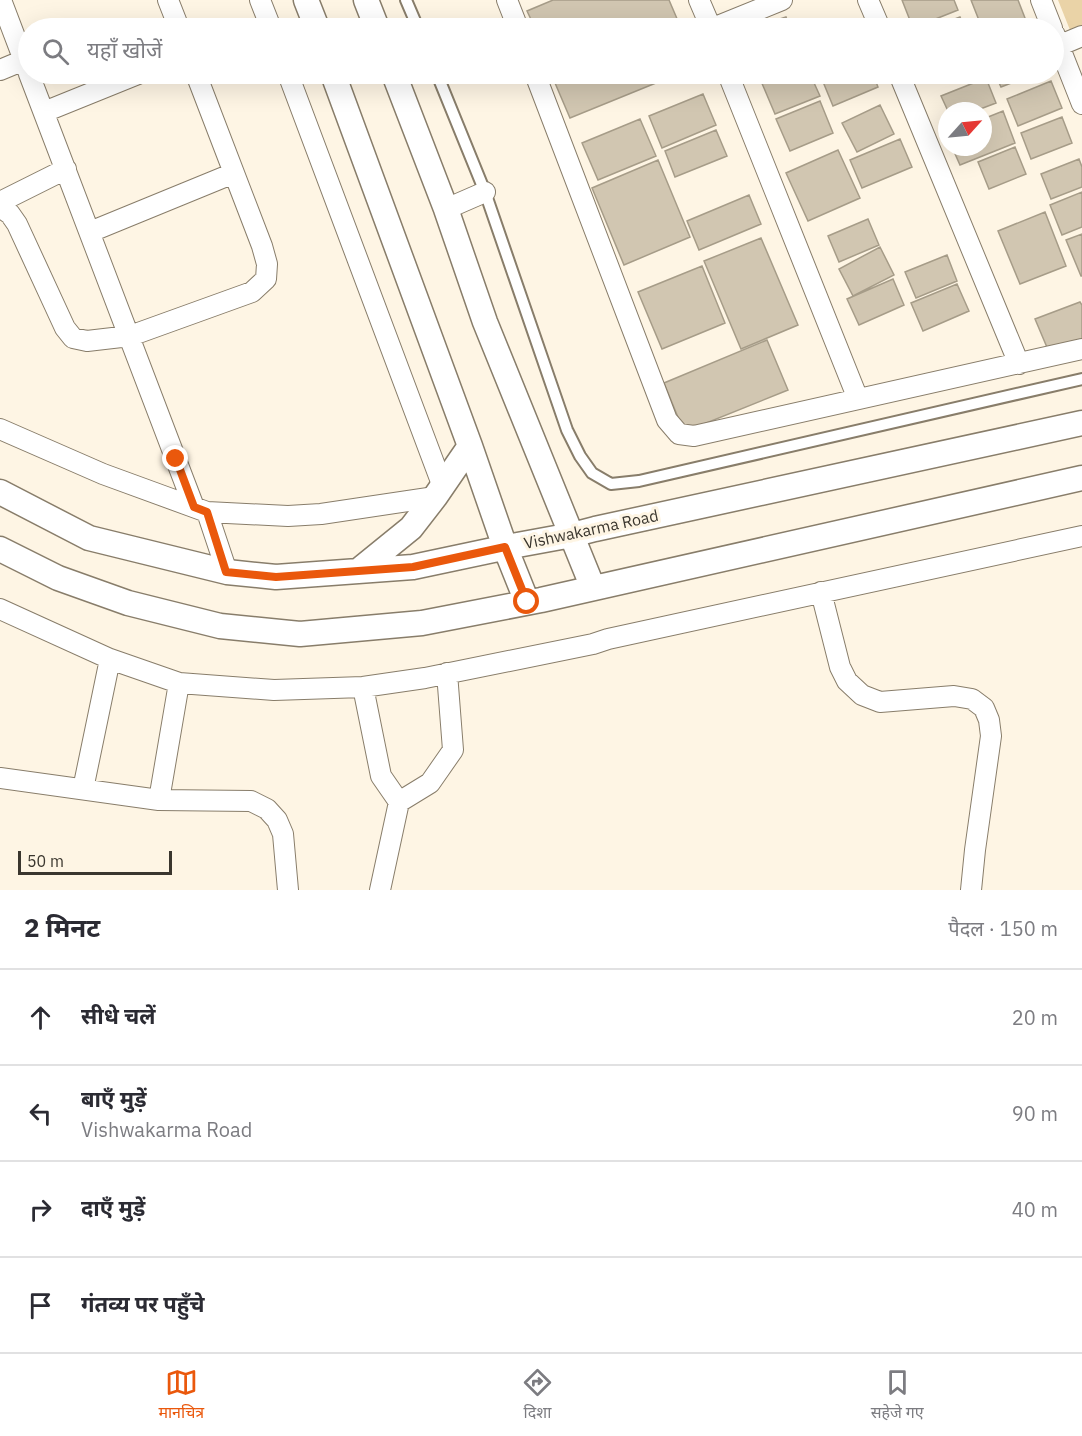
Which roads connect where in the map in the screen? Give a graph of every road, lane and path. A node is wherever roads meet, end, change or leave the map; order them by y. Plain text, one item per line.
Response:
1 (1, 0) edge
2 (168, 0) edge
3 (260, 0) edge
4 (306, 0) edge
5 (366, 0) edge
6 (406, 0) edge
7 (507, 0) edge
8 (699, 0) edge
9 (782, 0) edge
10 (868, 0) edge
11 (1041, 0) edge
12 (175, 18) edge
13 (267, 18) edge
14 (313, 18) edge
15 (373, 18) edge
16 (414, 18) edge
17 (514, 18) edge
18 (707, 18) edge
19 (737, 18) edge
20 (876, 18) edge
21 (1048, 18) edge
22 (1064, 36) edge
23 (1082, 36) edge
24 (18, 44) edge
25 (1064, 60) edge
26 (18, 69) edge
27 (0, 70) edge
28 (33, 84) edge
29 (113, 84) edge
30 (200, 84) edge
31 (292, 84) edge
32 (337, 84) edge
33 (398, 84) edge
34 (440, 84) edge
35 (539, 84) edge
36 (732, 84) edge
37 (903, 84) edge
38 (1082, 104) edge
39 (44, 112) junction
40 (66, 169) junction
41 (234, 173) junction
42 (485, 192) junction
43 (0, 202) edge
44 (0, 207) edge
45 (446, 209) junction
46 (90, 232) junction
47 (130, 336) junction
48 (1082, 349) edge
49 (1019, 364) junction
50 (1082, 379) edge
51 (858, 399) junction
52 (1082, 423) edge
53 (0, 429) edge
54 (470, 446) junction
55 (1082, 478) edge
56 (0, 492) edge
57 (439, 492) junction
58 (200, 509) junction
59 (572, 535) junction
60 (1082, 536) edge
61 (505, 547) junction
62 (0, 549) edge
63 (358, 571) junction
64 (226, 572) junction
65 (593, 588) junction
66 (821, 592) junction
67 (527, 602) junction
68 (0, 609) edge
69 (110, 659) junction
70 (447, 673) junction
71 (179, 683) junction
72 (363, 687) junction
73 (0, 778) edge
74 (83, 789) junction
75 (159, 800) junction
76 (399, 802) junction
77 (286, 863) junction
78 (275, 890) edge
79 (288, 890) edge
80 (380, 890) edge
81 (971, 890) edge

1 - 24 street
2 - 12 street
3 - 13 street
4 - 14 street
5 - 15 street
6 - 16 lane
7 - 17 street
8 - 18 street
9 - 19 street
10 - 20 street
11 - 21 street
22 - 23 street
25 - 38 street
26 - 27 street
28 - 39 street
29 - 39 street
30 - 41 street
31 - 57 street
32 - 54 street
33 - 45 street
34 - 42 lane
35 - 51 street
36 - 51 street
37 - 49 street
39 - 40 street
40 - 43 street
40 - 46 street
41 - 46 street
41 - 47 street
42 - 45 street
42 - 50 lane
44 - 47 street
45 - 59 street
46 - 47 street
47 - 58 street
48 - 49 street
49 - 51 street
52 - 59 street, Vishwakarma Road
53 - 58 street
54 - 57 street
54 - 61 street
55 - 65 street
56 - 64 street, Vishwakarma Road
57 - 58 street
57 - 63 street
58 - 64 street
59 - 61 street, Vishwakarma Road
59 - 65 street
60 - 66 street
61 - 63 street, Vishwakarma Road
61 - 67 street
62 - 67 street
63 - 64 street, Vishwakarma Road
65 - 67 street
66 - 70 street
66 - 81 street
68 - 69 street
69 - 71 street
69 - 74 street
70 - 72 street
70 - 76 street
71 - 72 street
71 - 75 street
72 - 76 street
73 - 74 street
74 - 75 street
75 - 77 street
76 - 80 street
77 - 78 street
77 - 79 street

